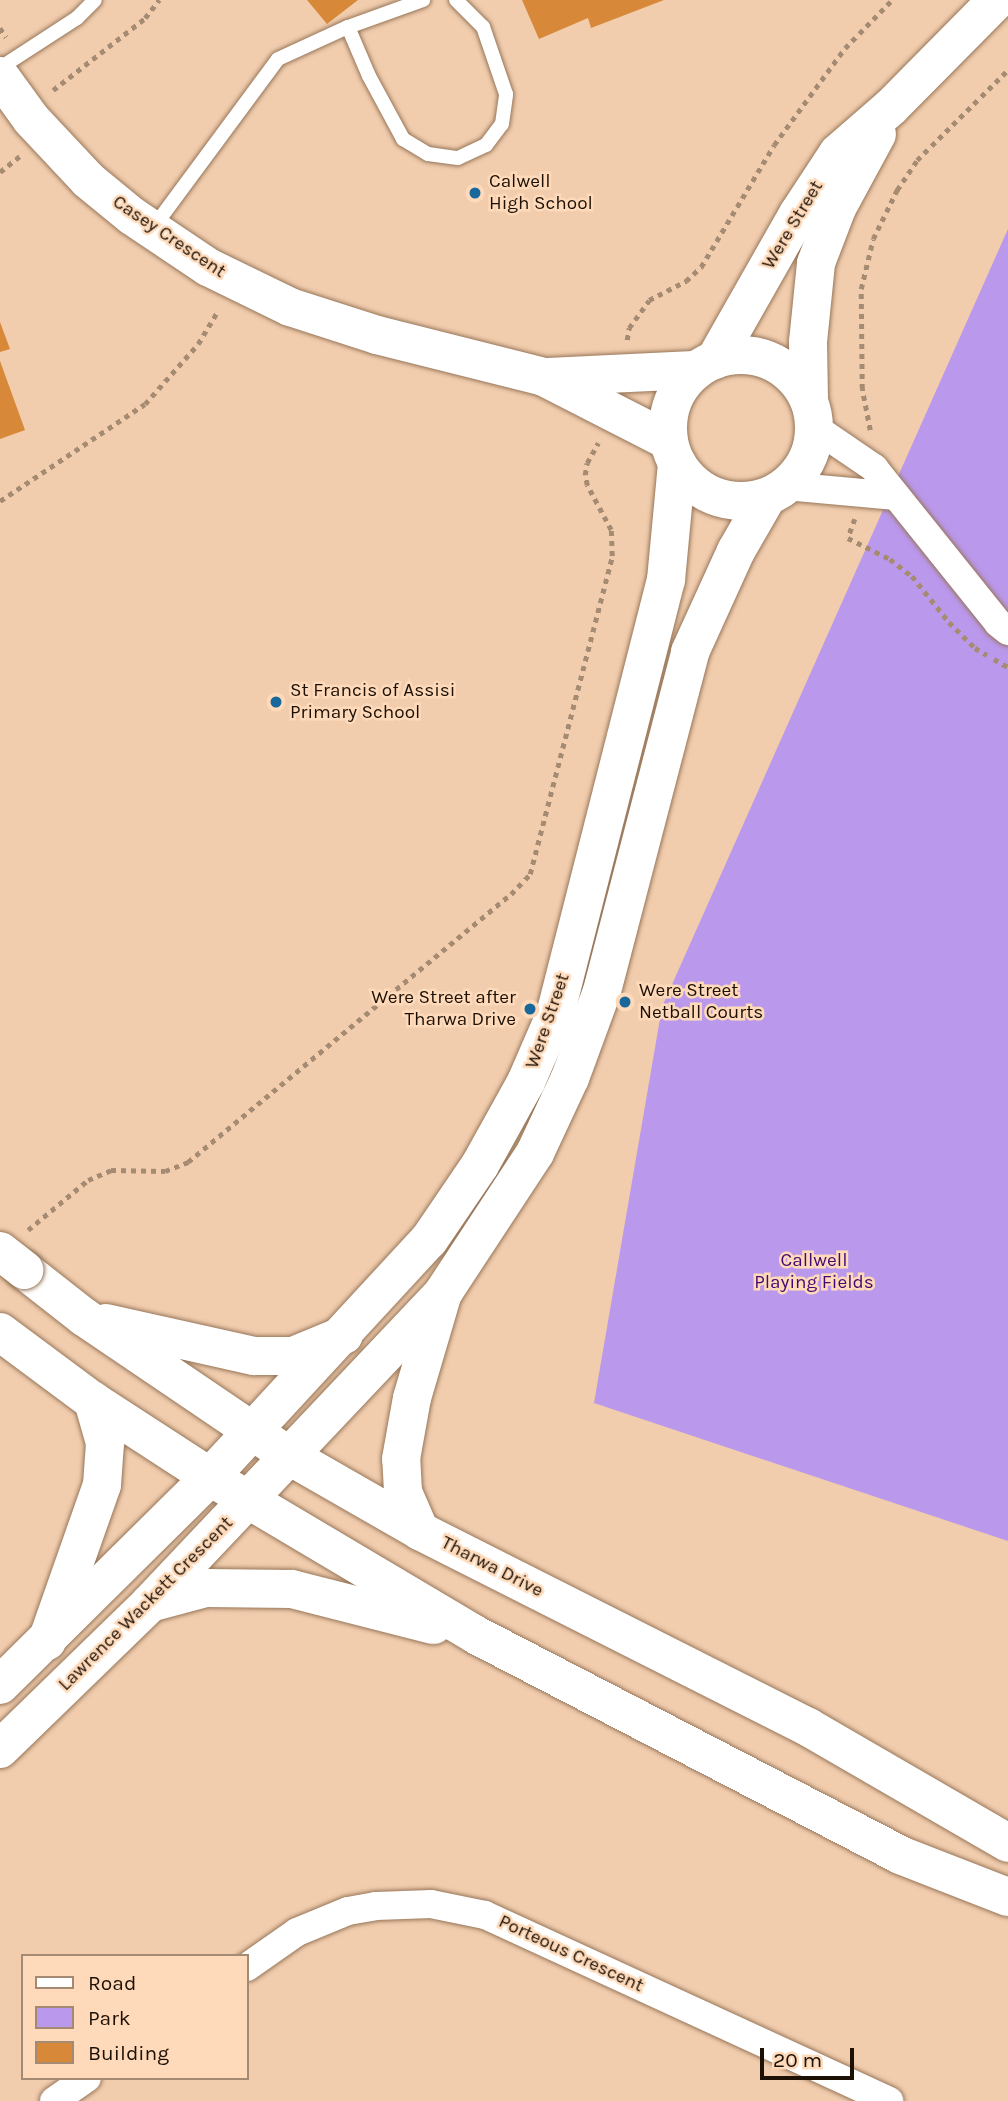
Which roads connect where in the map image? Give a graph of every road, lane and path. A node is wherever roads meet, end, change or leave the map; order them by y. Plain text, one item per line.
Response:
1 (95, 0) edge
2 (159, 0) edge
3 (423, 0) edge
4 (456, 0) edge
5 (892, 0) edge
6 (997, 0) edge
7 (348, 27) junction
8 (0, 28) edge
9 (10, 66) edge
10 (0, 68) edge
11 (1008, 69) edge
12 (891, 107) junction
13 (24, 153) dead end
14 (0, 172) edge
15 (152, 229) junction
16 (222, 306) dead end
17 (625, 350) dead end
18 (705, 365) junction
19 (544, 377) junction
20 (811, 413) junction
21 (603, 434) dead end
22 (876, 439) dead end
23 (673, 452) junction
24 (776, 492) junction
25 (896, 496) junction
26 (0, 502) edge
27 (848, 538) dead end
28 (1008, 631) edge
29 (1008, 667) edge
30 (15, 1253) edge
31 (443, 1293) junction
32 (84, 1317) junction
33 (0, 1332) edge
34 (344, 1335) junction
35 (93, 1401) junction
36 (251, 1433) junction
37 (291, 1457) junction
38 (210, 1478) junction
39 (248, 1501) junction
40 (420, 1531) junction
41 (150, 1603) junction
42 (476, 1635) junction
43 (47, 1641) junction
44 (0, 1685) edge
45 (0, 1749) edge
46 (1008, 1843) edge
47 (1008, 1897) edge
48 (248, 1966) edge
49 (84, 2080) edge
50 (54, 2101) edge
51 (889, 2101) edge

1 - 9 lane
2 - 9 path
3 - 7 lane
4 - 7 lane
5 - 17 path
6 - 12 street, Were Street
7 - 15 lane
8 - 9 path
9 - 10 lane
9 - 15 street, Casey Crescent
11 - 22 path
12 - 18 street, Were Street
12 - 20 street, Were Street
13 - 14 path
15 - 19 street, Casey Crescent
16 - 26 path
18 - 19 street, Casey Crescent
18 - 20 street
18 - 23 street
19 - 23 street, Casey Crescent
20 - 24 street
20 - 25 street
21 - 30 path
23 - 24 street
23 - 34 street, Were Street
24 - 25 street
24 - 31 street, Were Street
25 - 28 street
27 - 29 path
30 - 32 street, Tharwa Drive
31 - 37 street, Were Street
31 - 40 street
32 - 34 street
32 - 36 street, Tharwa Drive
33 - 35 street
34 - 36 street, Were Street
35 - 38 street
35 - 43 street
36 - 37 street, Tharwa Drive
36 - 38 street, Were Street
37 - 39 street, Lawrence Wackett Crescent
37 - 40 street, Tharwa Drive
38 - 39 street
38 - 43 street
39 - 41 street, Lawrence Wackett Crescent
39 - 42 street
40 - 46 street, Tharwa Drive
41 - 42 street
41 - 45 street, Lawrence Wackett Crescent
42 - 47 street
43 - 44 street
48 - 51 street, Porteous Crescent
49 - 50 street

